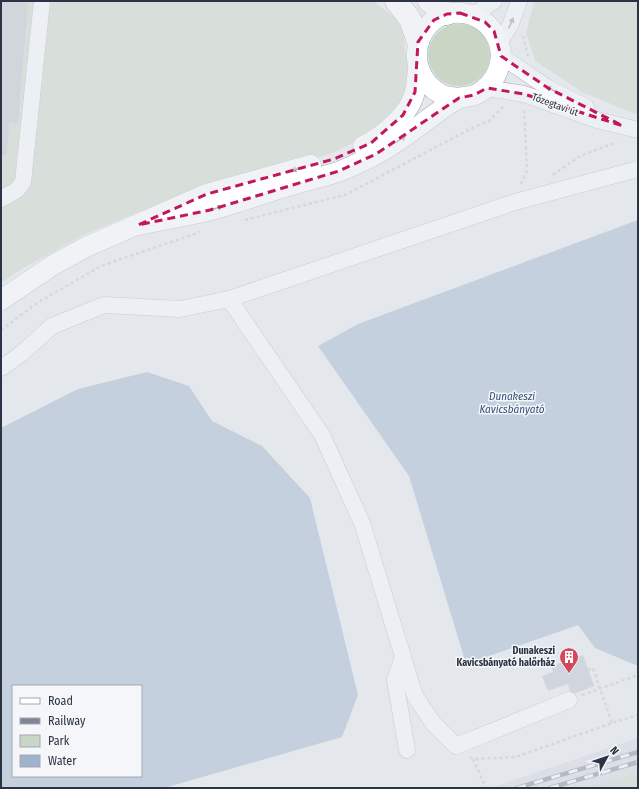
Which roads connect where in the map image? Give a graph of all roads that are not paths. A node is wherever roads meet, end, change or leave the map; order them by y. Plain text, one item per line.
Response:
1 (42, 1) edge
2 (396, 1) edge
3 (429, 1) edge
4 (494, 1) edge
5 (519, 1) edge
6 (447, 14) junction
7 (474, 15) junction
8 (418, 42) junction
9 (500, 50) junction
10 (418, 69) junction
11 (487, 88) junction
12 (459, 98) junction
13 (631, 128) edge
14 (638, 169) edge
15 (1, 199) edge
16 (138, 225) junction
17 (1, 300) edge
18 (229, 300) junction
19 (1, 368) edge
20 (403, 657) junction
21 (569, 700) dead end
22 (407, 750) dead end

1 - 15 street
2 - 8 highway
3 - 6 highway
4 - 7 street
9 -> 5 street
6 - 7 main road
6 - 8 main road
7 - 9 main road
8 - 10 main road
9 - 11 main road
13 -> 9 street, Tőzegtavi út
10 - 12 main road
10 -> 16 main road
11 - 12 main road
11 - 13 street, Tőzegtavi út
16 -> 12 main road
14 - 18 street
16 - 17 main road
18 - 19 street
18 - 20 street
20 - 21 street
20 - 22 street

